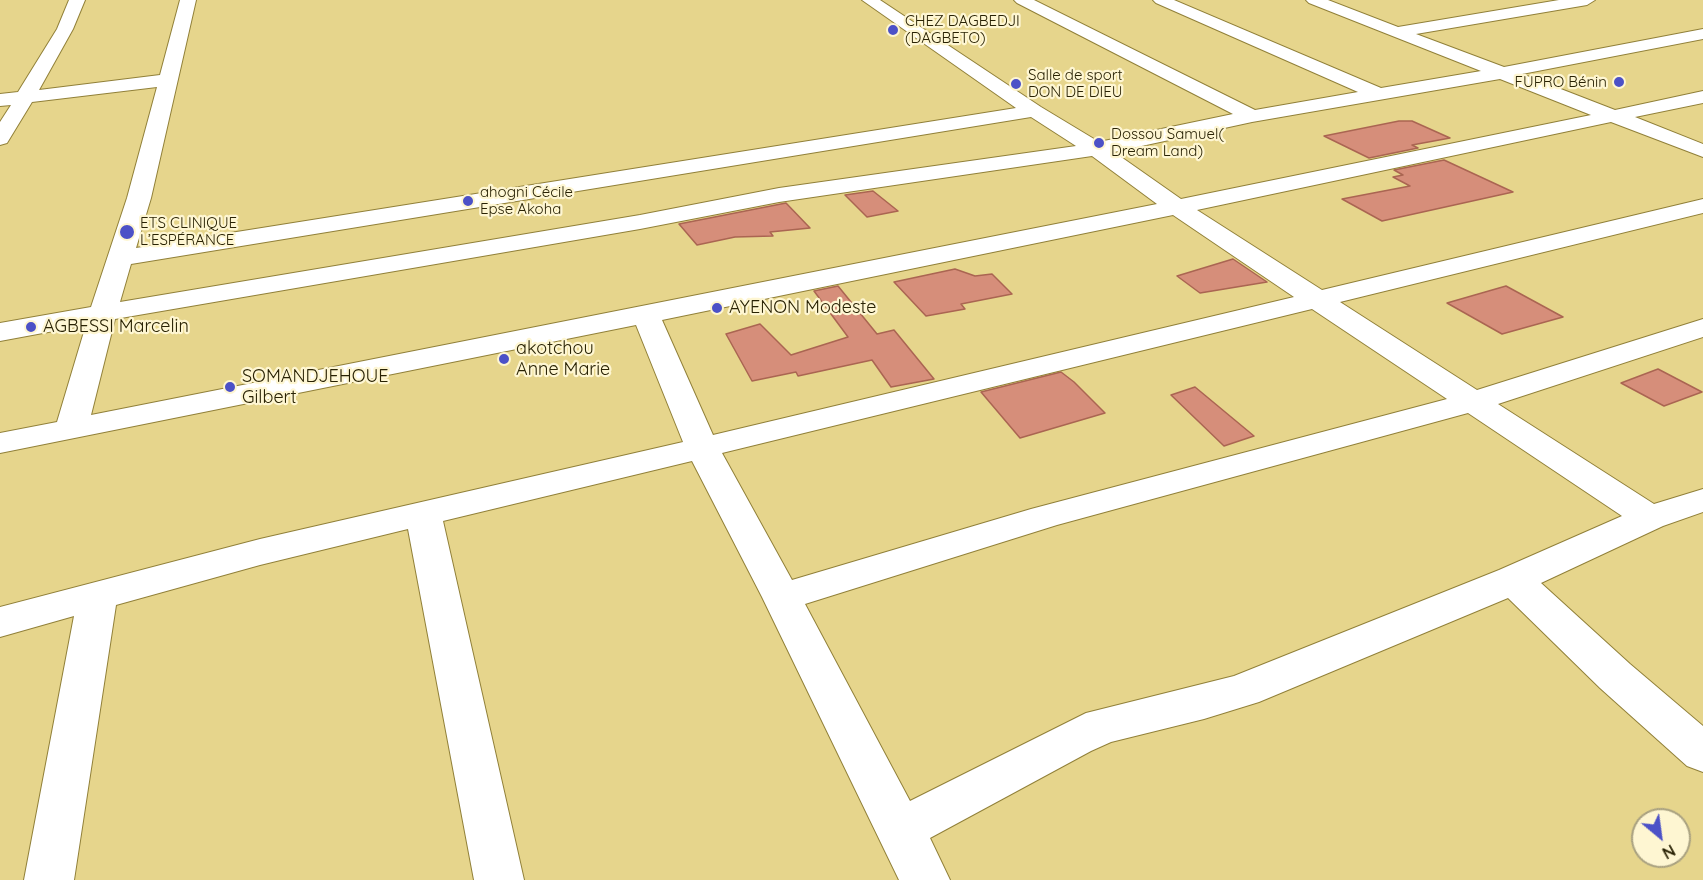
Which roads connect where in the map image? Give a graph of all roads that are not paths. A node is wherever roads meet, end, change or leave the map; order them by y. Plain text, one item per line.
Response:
1 (77, 0) edge
2 (188, 0) edge
3 (870, 0) edge
4 (1022, 0) edge
5 (1161, 0) edge
6 (1587, 0) edge
7 (1321, 1) edge
8 (1396, 32) junction
9 (1703, 34) edge
10 (1502, 73) junction
11 (167, 80) junction
12 (1379, 94) junction
13 (26, 97) junction
14 (1703, 97) edge
15 (0, 100) edge
16 (1034, 111) junction
17 (1252, 117) junction
18 (1615, 117) junction
19 (0, 139) edge
20 (1096, 149) junction
21 (1703, 151) edge
22 (1174, 206) junction
23 (1703, 206) edge
24 (122, 258) junction
25 (1315, 300) junction
26 (104, 313) junction
27 (646, 315) junction
28 (1703, 328) edge
29 (0, 332) edge
30 (1472, 402) junction
31 (72, 428) junction
32 (0, 443) edge
33 (702, 448) junction
34 (1703, 500) edge
35 (423, 514) junction
36 (1650, 518) junction
37 (1513, 580) junction
38 (98, 596) junction
39 (782, 597) junction
40 (0, 622) edge
41 (1703, 753) edge
42 (900, 830) junction
43 (49, 880) edge
44 (499, 880) edge
45 (925, 880) edge

1 - 13 street
2 - 11 street
3 - 16 street
4 - 17 street
5 - 12 street
6 - 8 street
7 - 8 street
8 - 10 street
9 - 10 street
10 - 12 street
10 - 18 street
11 - 13 street
11 - 24 street
12 - 17 street
13 - 15 street
13 - 19 street
14 - 18 street
16 - 20 street
16 - 24 street
17 - 20 street
18 - 21 street
18 - 22 street
20 - 22 street
20 - 26 street
22 - 25 street
22 - 27 street
23 - 25 street
24 - 26 street
25 - 30 street
25 - 33 street
26 - 29 street
26 - 31 street
27 - 31 street
27 - 33 street
28 - 30 street
30 - 36 street
30 - 39 street
31 - 32 street
33 - 35 street
33 - 39 street
34 - 36 street
35 - 38 street
35 - 44 street
36 - 37 street
37 - 41 street
37 - 42 street
38 - 40 street
38 - 43 street
39 - 42 street
42 - 45 street

